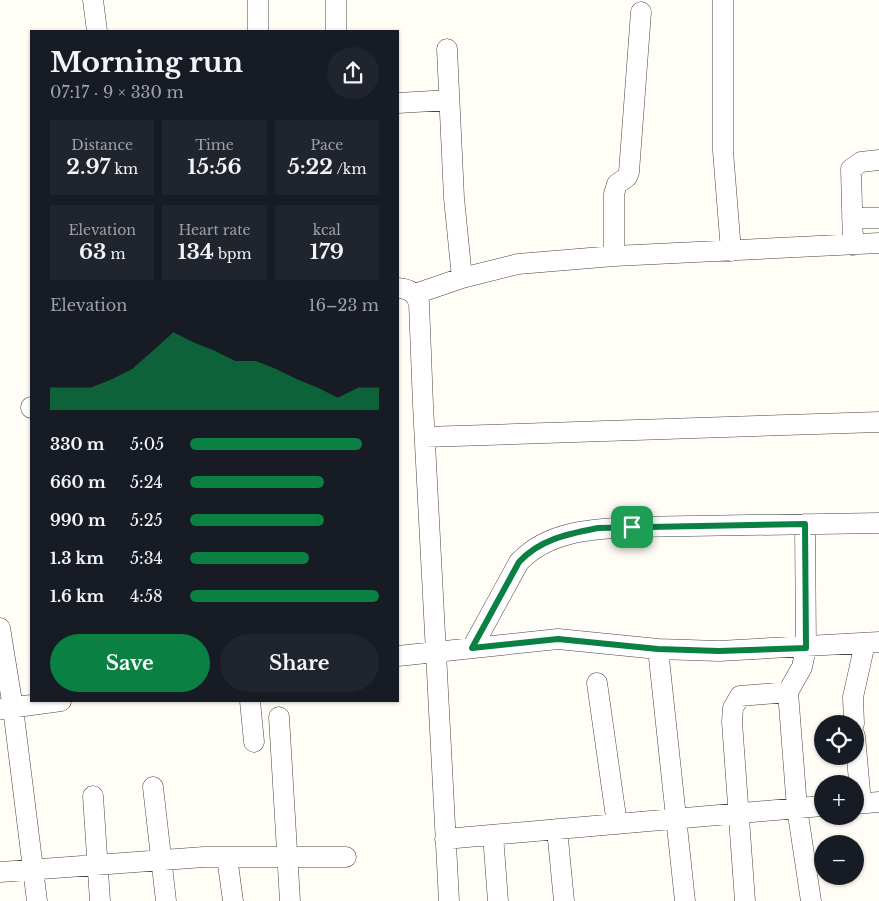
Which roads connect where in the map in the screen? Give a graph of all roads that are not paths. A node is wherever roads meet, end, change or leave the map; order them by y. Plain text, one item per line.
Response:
1 (93, 0) edge
2 (258, 0) edge
3 (336, 0) edge
4 (723, 0) edge
5 (641, 12) dead end
6 (97, 30) edge
7 (258, 30) edge
8 (336, 30) edge
9 (447, 49) dead end
10 (449, 100) junction
11 (399, 103) edge
12 (879, 160) edge
13 (852, 218) junction
14 (879, 218) edge
15 (879, 243) edge
16 (853, 244) junction
17 (730, 251) junction
18 (614, 256) junction
19 (462, 278) junction
20 (406, 291) edge
21 (879, 422) edge
22 (425, 437) junction
23 (879, 523) edge
24 (805, 524) junction
25 (0, 628) edge
26 (872, 642) edge
27 (472, 648) junction
28 (806, 648) junction
29 (658, 649) junction
30 (436, 651) junction
31 (399, 656) edge
32 (597, 683) dead end
33 (788, 692) junction
34 (55, 702) edge
35 (250, 702) edge
36 (7, 709) edge
37 (854, 715) edge
38 (279, 717) dead end
39 (254, 742) dead end
40 (859, 765) edge
41 (153, 788) dead end
42 (92, 796) dead end
43 (865, 803) edge
44 (814, 807) edge
45 (797, 808) junction
46 (739, 813) junction
47 (678, 819) junction
48 (618, 824) junction
49 (557, 829) junction
50 (493, 835) junction
51 (445, 839) junction
52 (346, 856) dead end
53 (227, 857) junction
54 (286, 857) junction
55 (160, 860) junction
56 (96, 864) junction
57 (33, 868) junction
58 (0, 872) edge
59 (37, 901) edge
60 (100, 901) edge
61 (166, 901) edge
62 (233, 901) edge
63 (290, 901) edge
64 (449, 901) edge
65 (498, 901) edge
66 (564, 901) edge
67 (685, 901) edge
68 (745, 901) edge
69 (811, 901) edge

1 - 6 street
2 - 7 street
3 - 8 street
4 - 17 street
5 - 18 street
9 - 10 street
10 - 11 street
10 - 19 street
12 - 13 street
13 - 14 street
13 - 16 street
15 - 16 street
16 - 17 street
17 - 18 street
18 - 19 street
19 - 20 street
20 - 22 street
21 - 22 street
22 - 30 street
23 - 24 street
24 - 27 street
24 - 28 street
25 - 36 street
26 - 28 street
26 - 37 street
27 - 29 street
27 - 30 street
28 - 29 street
28 - 33 street
29 - 47 street
30 - 31 street
30 - 51 street
32 - 48 street
33 - 45 street
33 - 46 street
34 - 36 street
35 - 39 street
36 - 57 street
38 - 54 street
40 - 43 street
41 - 55 street
42 - 56 street
44 - 45 street
45 - 46 street
45 - 69 street
46 - 47 street
46 - 68 street
47 - 48 street
47 - 67 street
48 - 49 street
49 - 50 street
49 - 66 street
50 - 51 street
50 - 65 street
51 - 64 street
52 - 54 street
53 - 54 street
53 - 55 street
53 - 62 street
54 - 63 street
55 - 56 street
55 - 61 street
56 - 57 street
56 - 60 street
57 - 58 street
57 - 59 street

